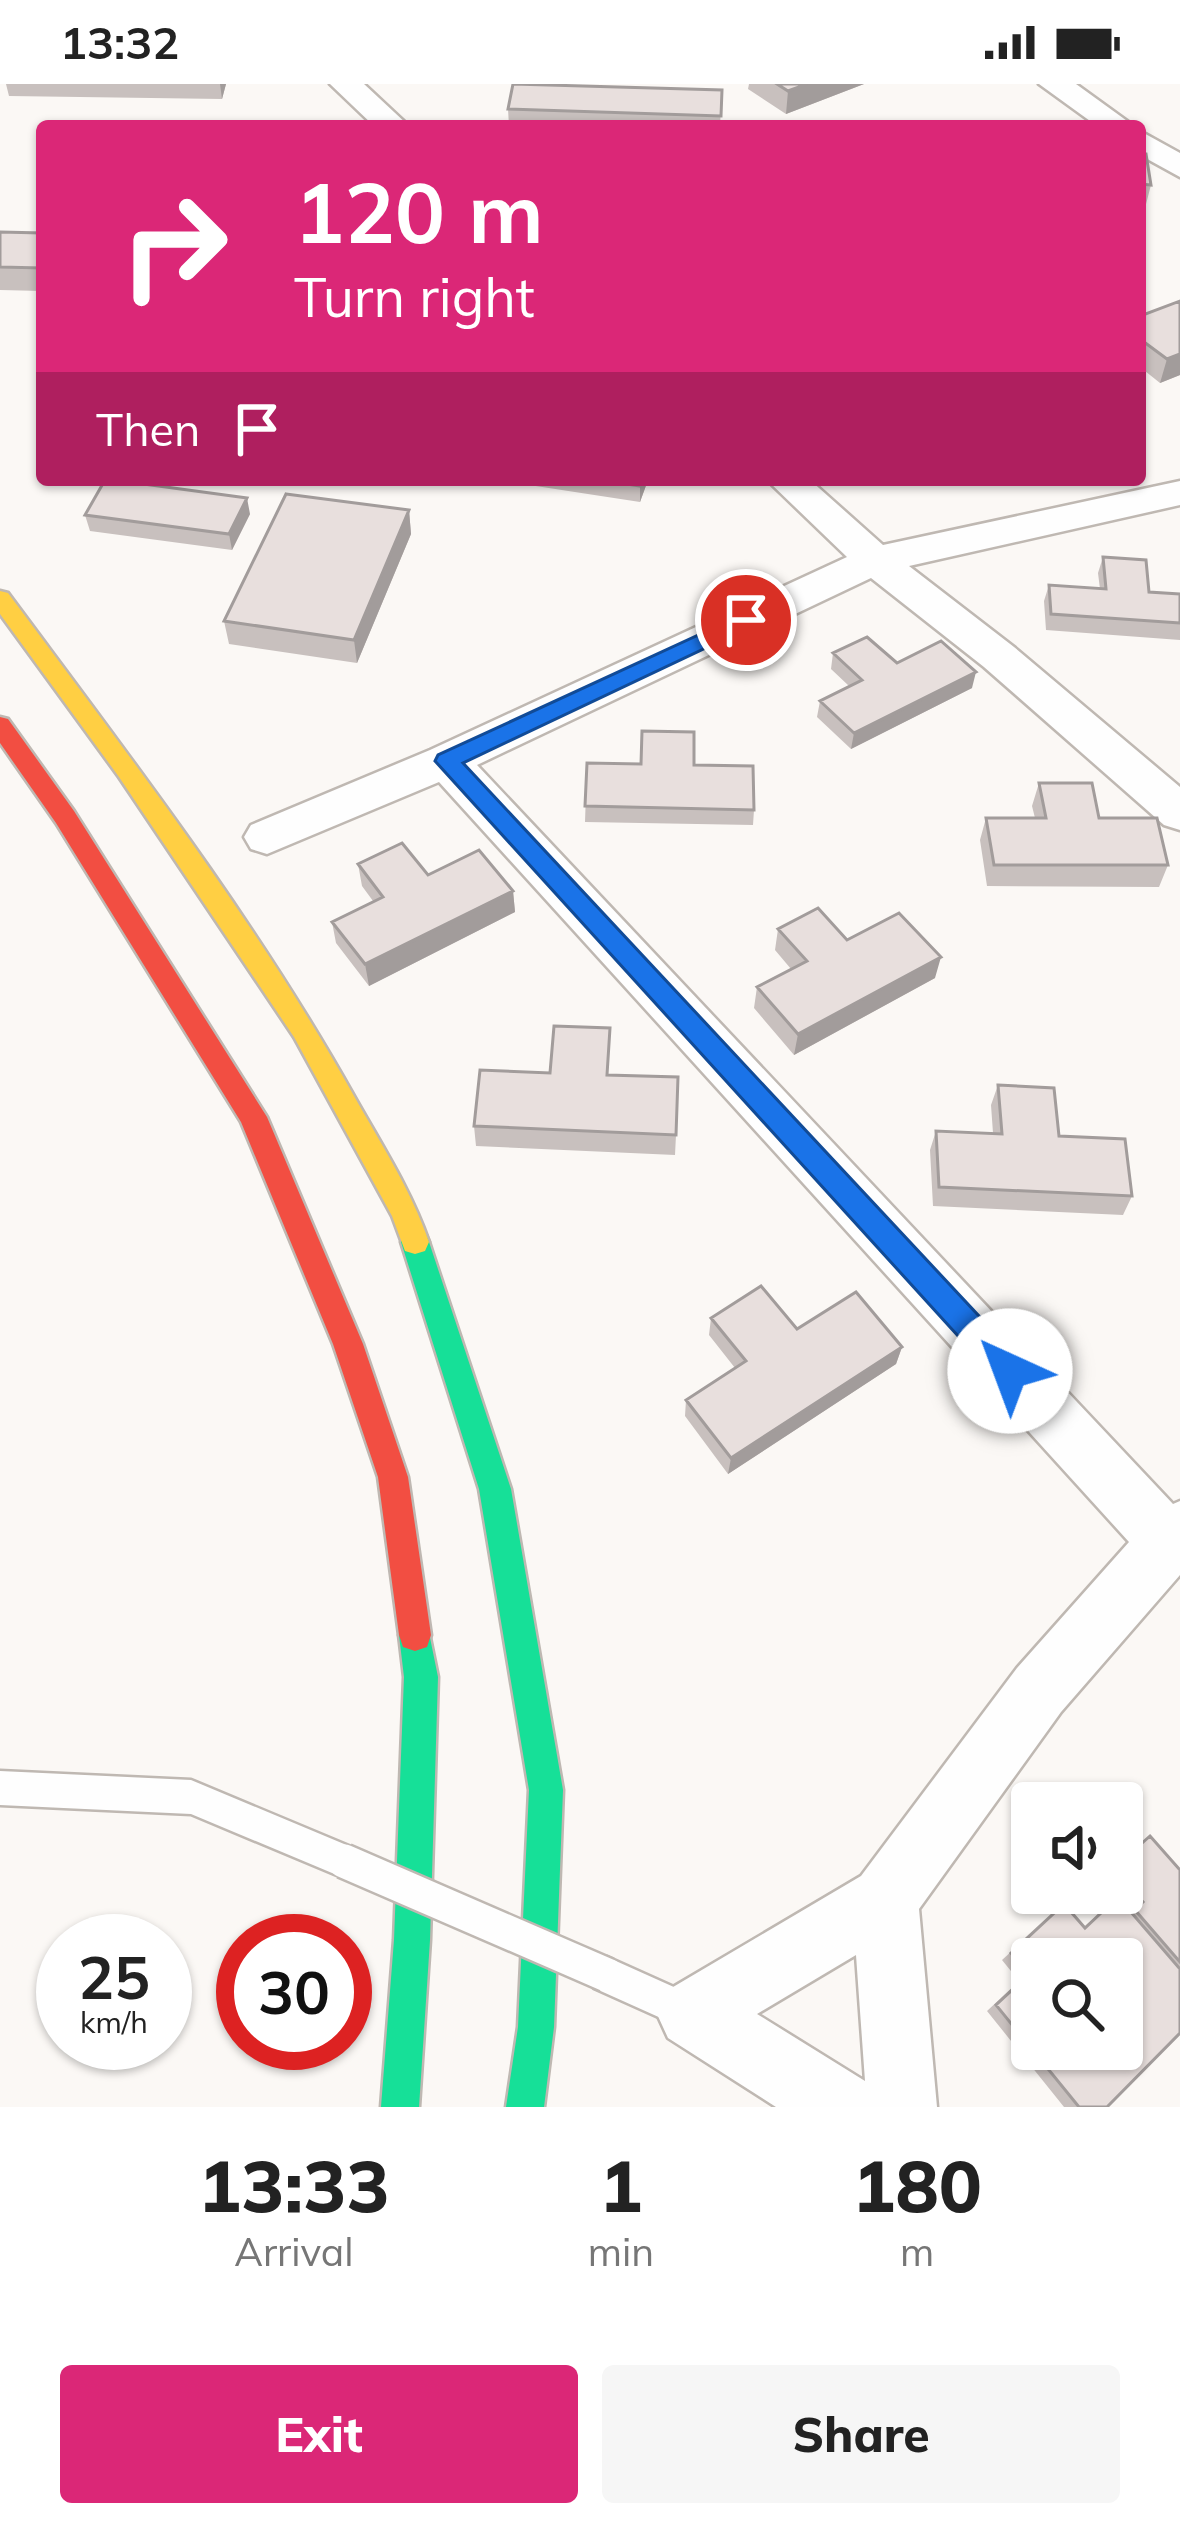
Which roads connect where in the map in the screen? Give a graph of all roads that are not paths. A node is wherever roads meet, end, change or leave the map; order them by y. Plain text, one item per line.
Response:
1 (346, 84) edge
2 (1055, 84) edge
3 (386, 120) edge
4 (1109, 120) edge
5 (1146, 145) edge
6 (1180, 167) edge
7 (793, 486) edge
8 (1180, 493) edge
9 (874, 560) junction
10 (0, 598) edge
11 (0, 725) edge
12 (446, 761) junction
13 (1180, 813) edge
14 (267, 837) dead end
15 (1173, 1535) edge
16 (0, 1788) edge
17 (885, 1900) junction
18 (692, 2014) junction
19 (400, 2107) edge
20 (525, 2107) edge
21 (841, 2107) edge
22 (902, 2107) edge

1 - 3 street
2 - 4 street
5 - 6 street
7 - 9 street
8 - 9 street
9 - 12 street
9 - 13 street
10 - 20 main road
11 - 19 main road
12 - 14 street
12 - 15 street
15 - 17 street
16 - 18 lane, bridge
17 - 18 street
17 - 22 street
18 - 21 street

